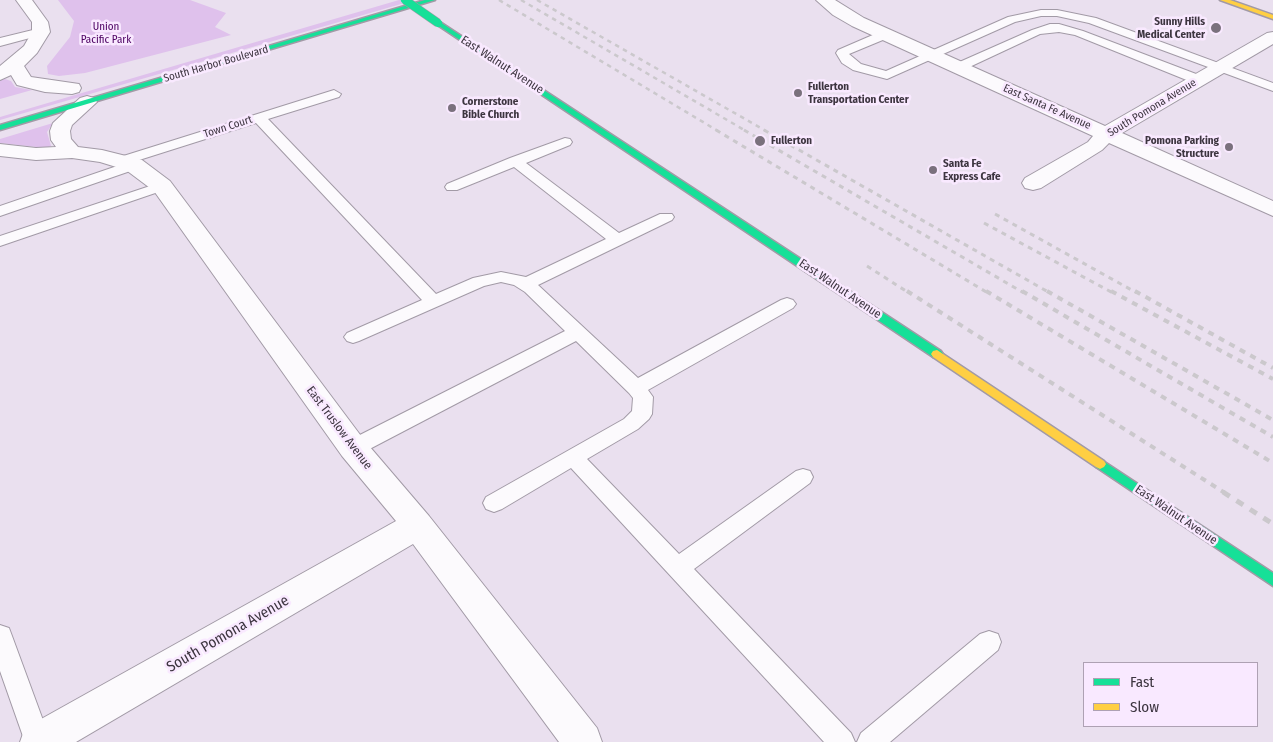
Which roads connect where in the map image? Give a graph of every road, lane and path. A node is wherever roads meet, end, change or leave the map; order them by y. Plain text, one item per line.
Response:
1 (24, 0) edge
2 (405, 0) edge
3 (432, 0) edge
4 (824, 0) edge
5 (1224, 0) edge
6 (1273, 17) edge
7 (40, 32) junction
8 (886, 34) junction
9 (1273, 36) edge
10 (0, 42) edge
11 (932, 55) junction
12 (959, 67) junction
13 (1219, 68) junction
14 (7, 69) edge
15 (1199, 80) junction
16 (1273, 87) edge
17 (80, 92) junction
18 (334, 94) dead end
19 (45, 96) dead end
20 (258, 118) junction
21 (0, 128) edge
22 (1106, 134) junction
23 (565, 142) dead end
24 (0, 150) edge
25 (72, 152) junction
26 (516, 162) junction
27 (128, 163) junction
28 (1033, 184) dead end
29 (162, 186) junction
30 (452, 187) dead end
31 (1273, 209) edge
32 (0, 211) edge
33 (666, 217) dead end
34 (617, 240) junction
35 (0, 241) edge
36 (525, 284) junction
37 (433, 302) junction
38 (787, 304) dead end
39 (578, 332) junction
40 (353, 337) dead end
41 (636, 388) junction
42 (353, 448) junction
43 (573, 457) junction
44 (803, 476) dead end
45 (494, 503) dead end
46 (418, 526) junction
47 (678, 568) junction
48 (1273, 580) edge
49 (0, 636) edge
50 (989, 642) dead end
51 (39, 742) edge
52 (583, 742) edge
53 (842, 742) edge
54 (870, 742) edge

1 - 7 street
2 - 48 street, East Walnut Avenue, bridge
3 - 17 street, South Harbor Boulevard
4 - 8 street, East Santa Fe Avenue
5 - 6 street
7 - 10 lane
7 - 14 street
8 - 11 street, East Santa Fe Avenue
8 - 11 lane
9 - 13 street, South Pomona Avenue
11 - 12 street, East Santa Fe Avenue
11 - 13 lane
12 - 15 lane
12 - 22 street, East Santa Fe Avenue
13 - 15 street, South Pomona Avenue
13 - 16 lane
14 - 17 street
15 - 22 street, South Pomona Avenue
17 - 19 street, South Harbor Boulevard
17 - 21 street, South Harbor Boulevard
17 - 25 street
18 - 20 lane, Town Court
20 - 27 lane, Town Court
20 - 37 lane
22 - 28 street, South Pomona Avenue
22 - 31 street, East Santa Fe Avenue
23 - 26 lane
24 - 25 street, East Truslow Avenue
25 - 27 street, East Truslow Avenue
26 - 30 lane
26 - 34 lane
27 - 29 street, East Truslow Avenue
27 - 32 lane, Town Court
29 - 35 lane
29 - 42 street, East Truslow Avenue
33 - 34 lane
34 - 36 lane
36 - 37 lane
36 - 39 lane
37 - 40 lane
38 - 41 lane
39 - 41 lane
39 - 42 lane
41 - 43 lane
42 - 46 street, East Truslow Avenue
43 - 45 lane
43 - 47 lane
44 - 47 lane
46 - 51 street, South Pomona Avenue
46 - 52 street, East Truslow Avenue
47 - 53 lane
49 - 51 lane
50 - 54 lane

